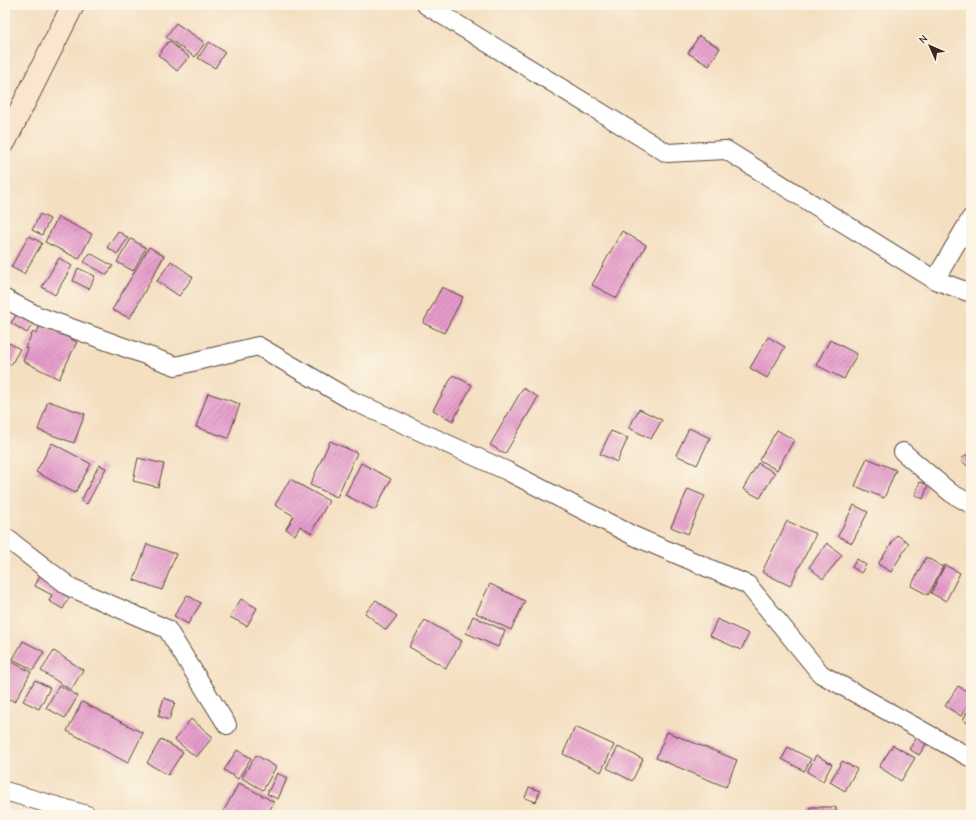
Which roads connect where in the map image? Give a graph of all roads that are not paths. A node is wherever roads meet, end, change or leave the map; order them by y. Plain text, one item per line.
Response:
1 (73, 5) edge
2 (426, 5) edge
3 (5, 141) edge
4 (971, 218) edge
5 (935, 280) junction
6 (971, 293) edge
7 (5, 299) edge
8 (904, 452) dead end
9 (971, 504) edge
10 (5, 537) edge
11 (227, 725) dead end
12 (971, 758) edge
13 (5, 791) edge
14 (87, 815) edge

1 - 3 street
2 - 5 street
4 - 5 street
5 - 6 street
7 - 12 street
8 - 9 street
10 - 11 street
13 - 14 street

